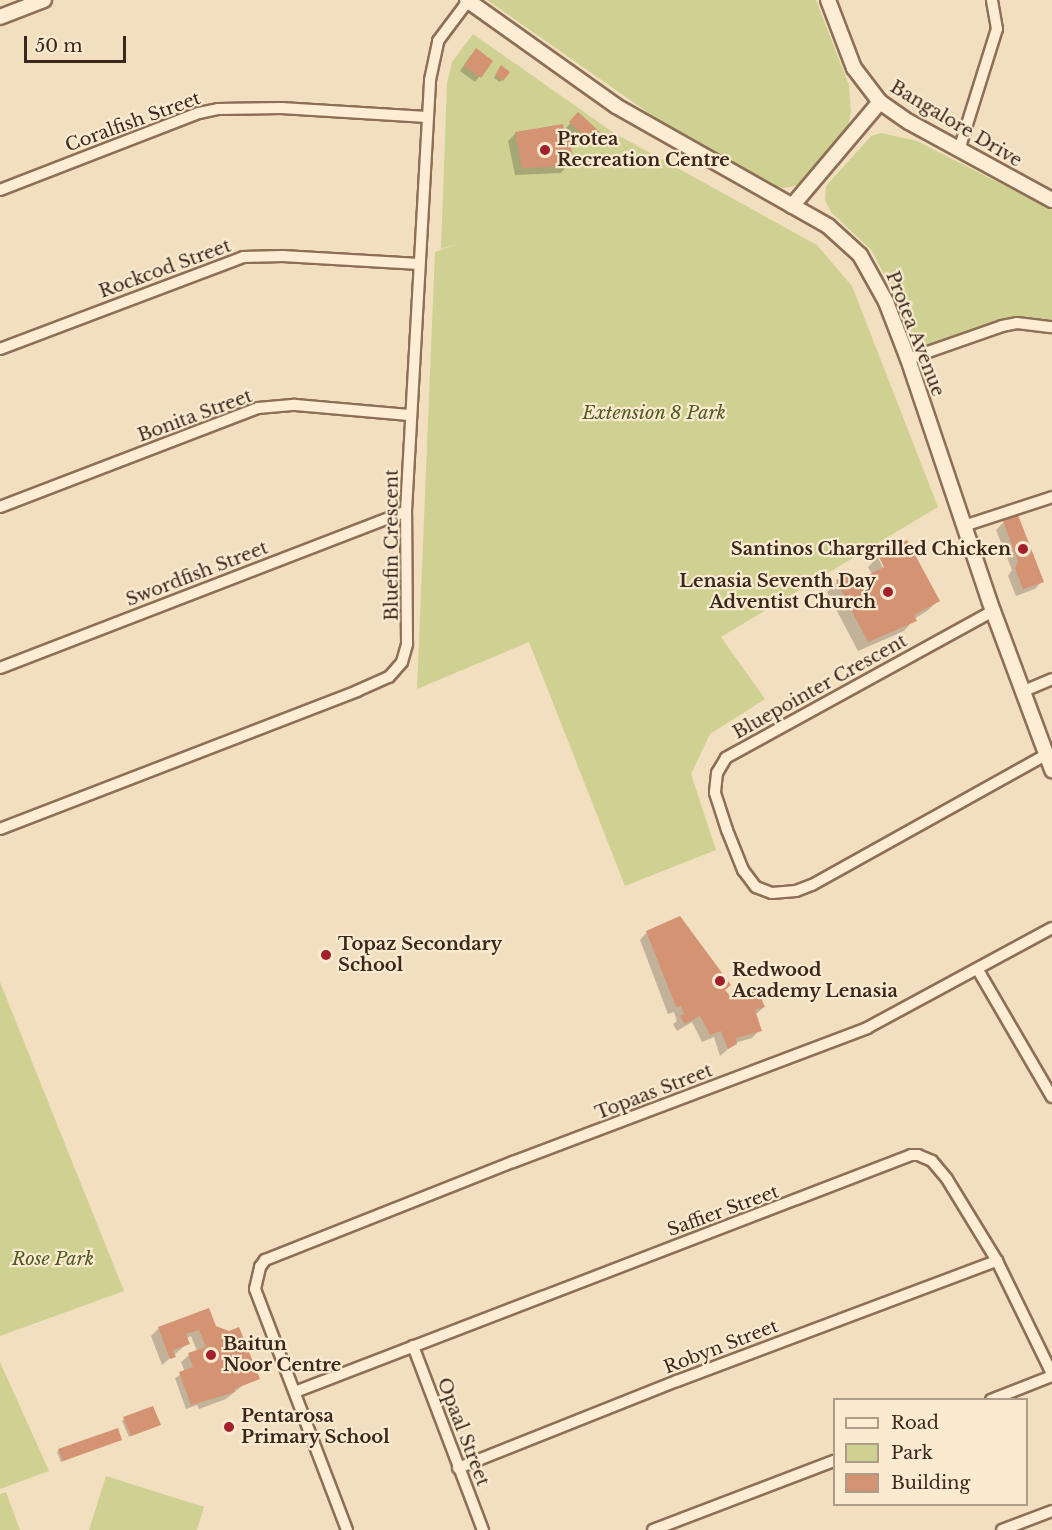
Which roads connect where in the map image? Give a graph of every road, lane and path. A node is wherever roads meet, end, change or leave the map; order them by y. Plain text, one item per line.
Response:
1 (44, 0) edge
2 (828, 0) edge
3 (992, 0) edge
4 (467, 1) edge
5 (0, 17) edge
6 (880, 102) junction
7 (426, 117) junction
8 (959, 150) junction
9 (0, 190) edge
10 (1052, 200) edge
11 (792, 206) junction
12 (419, 264) junction
13 (1052, 327) edge
14 (0, 349) edge
15 (908, 359) junction
16 (410, 415) junction
17 (1052, 497) edge
18 (0, 507) edge
19 (405, 511) junction
20 (964, 526) junction
21 (993, 611) junction
22 (0, 668) edge
23 (1052, 678) edge
24 (1024, 691) junction
25 (1046, 755) junction
26 (1052, 770) edge
27 (0, 829) edge
28 (1052, 928) edge
29 (978, 970) junction
30 (1052, 1097) edge
31 (997, 1261) junction
32 (413, 1346) junction
33 (1052, 1375) edge
34 (295, 1392) junction
35 (996, 1398) edge
36 (833, 1461) edge
37 (458, 1468) junction
38 (1052, 1511) edge
39 (347, 1530) edge
40 (483, 1530) edge
41 (653, 1530) edge
42 (1002, 1530) edge

1 - 5 street
2 - 6 street, Bangalore Drive
3 - 8 street
4 - 7 street, Bluefin Crescent
4 - 11 street, Protea Avenue
6 - 8 street, Bangalore Drive
6 - 11 street
7 - 9 street, Coralfish Street
7 - 12 street, Bluefin Crescent
8 - 10 street, Bangalore Drive
11 - 15 street, Protea Avenue
12 - 14 street, Rockcod Street
12 - 16 street, Bluefin Crescent
13 - 15 street
15 - 20 street, Protea Avenue
16 - 18 street, Bonita Street
16 - 19 street, Bluefin Crescent
17 - 20 street
19 - 22 street, Swordfish Street
19 - 27 street, Bluefin Crescent
20 - 21 street, Protea Avenue
21 - 24 street, Protea Avenue
21 - 25 street, Bluepointer Crescent
23 - 24 street
24 - 25 street, Protea Avenue
25 - 26 street, Protea Avenue
28 - 29 street, Topaas Street
29 - 30 street
29 - 34 street, Topaas Street
31 - 32 street, Saffier Street
31 - 33 street, Saffier Street
31 - 37 street, Robyn Street
32 - 34 street, Saffier Street
32 - 37 street, Opaal Street
33 - 35 street
34 - 39 street
36 - 41 street
37 - 40 street, Opaal Street
38 - 42 street

